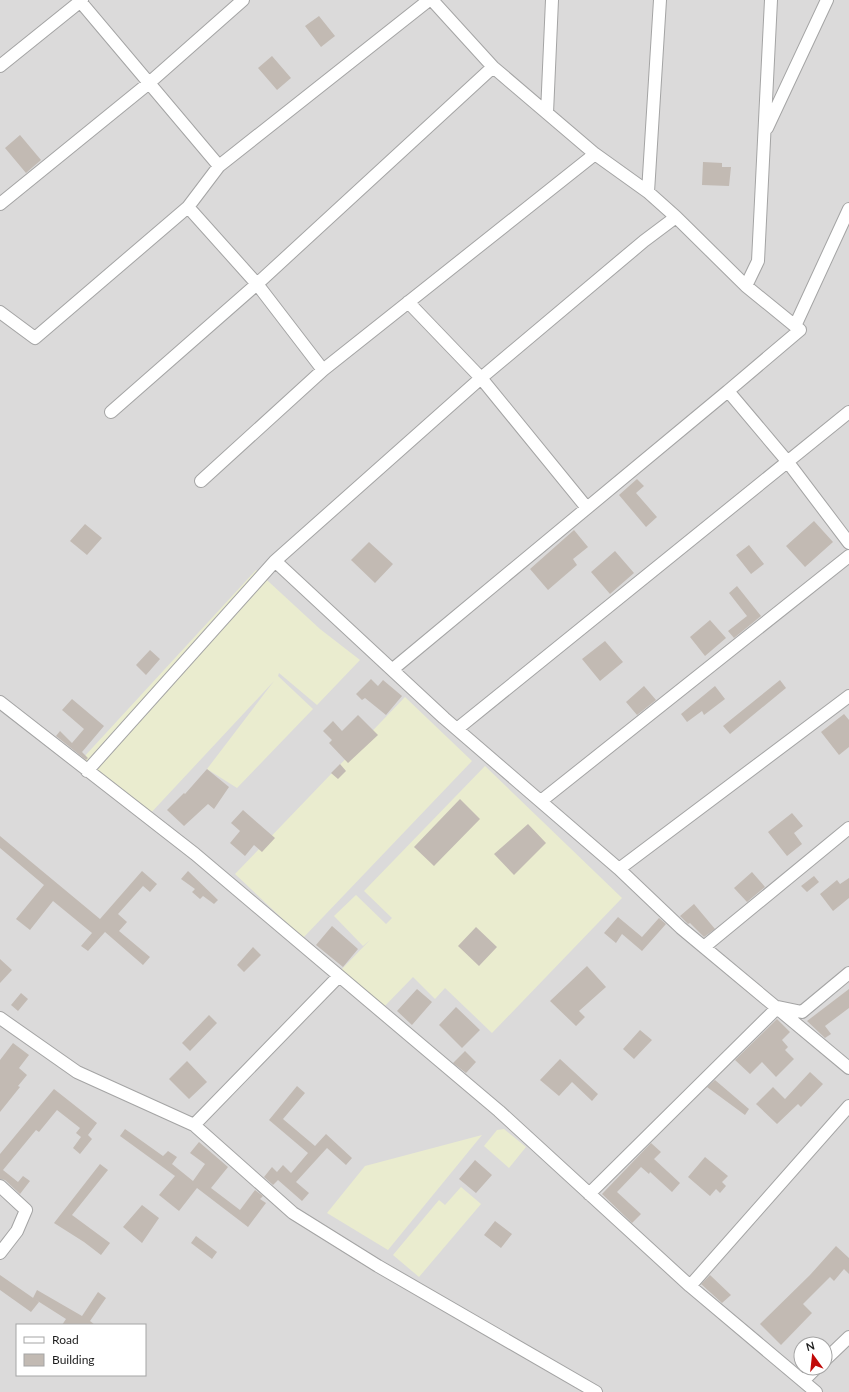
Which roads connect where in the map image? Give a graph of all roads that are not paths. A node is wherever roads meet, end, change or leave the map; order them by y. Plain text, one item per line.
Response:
1 (80, 0) edge
2 (243, 0) edge
3 (429, 0) edge
4 (432, 0) edge
5 (552, 0) edge
6 (660, 0) edge
7 (771, 0) edge
8 (828, 0) edge
9 (0, 66) edge
10 (494, 67) junction
11 (149, 83) junction
12 (547, 113) junction
13 (764, 133) junction
14 (595, 154) junction
15 (219, 166) junction
16 (648, 192) junction
17 (0, 204) edge
18 (188, 207) junction
19 (849, 209) edge
20 (676, 217) junction
21 (257, 284) junction
22 (746, 286) junction
23 (408, 302) junction
24 (0, 312) edge
25 (795, 326) junction
26 (323, 370) junction
27 (481, 378) junction
28 (728, 391) junction
29 (112, 412) dead end
30 (849, 412) edge
31 (787, 461) junction
32 (202, 481) dead end
33 (587, 508) junction
34 (849, 542) edge
35 (849, 556) edge
36 (275, 561) junction
37 (393, 669) junction
38 (849, 696) edge
39 (0, 702) edge
40 (457, 729) junction
41 (87, 771) junction
42 (541, 801) junction
43 (849, 828) edge
44 (619, 869) junction
45 (704, 947) junction
46 (849, 973) edge
47 (339, 976) junction
48 (778, 1008) junction
49 (0, 1018) edge
50 (849, 1068) edge
51 (849, 1106) edge
52 (194, 1125) junction
53 (0, 1186) edge
54 (589, 1194) junction
55 (0, 1253) edge
56 (690, 1286) junction
57 (849, 1337) edge
58 (833, 1352) edge
59 (808, 1376) edge
60 (803, 1381) junction
61 (596, 1392) edge
62 (816, 1392) edge

1 - 9 street
1 - 11 street
2 - 11 street
3 - 15 street
4 - 10 street
5 - 12 street
6 - 16 street
7 - 13 street
8 - 13 street
10 - 12 street
10 - 21 street
11 - 15 street
11 - 17 street
12 - 14 street
13 - 22 street
14 - 16 street
14 - 23 street
15 - 18 street
16 - 20 street
18 - 21 street
18 - 24 street
19 - 25 street
20 - 22 street
20 - 27 street
21 - 26 street
21 - 29 street
22 - 25 street
23 - 26 street
23 - 27 street
25 - 28 street
26 - 32 street
27 - 33 street
27 - 36 street
28 - 31 street
28 - 33 street
30 - 31 street
31 - 34 street
31 - 40 street
33 - 37 street
35 - 42 street
36 - 37 street
36 - 41 street
37 - 40 street
38 - 44 street
39 - 41 street
40 - 42 street
41 - 47 street
42 - 44 street
43 - 45 street
44 - 45 street
45 - 48 street
46 - 48 street
47 - 52 street
47 - 54 street
48 - 50 street
48 - 54 street
49 - 52 street
51 - 56 street
52 - 61 street
53 - 55 street
54 - 56 street
56 - 60 street
57 - 58 street
59 - 60 street
60 - 62 street

